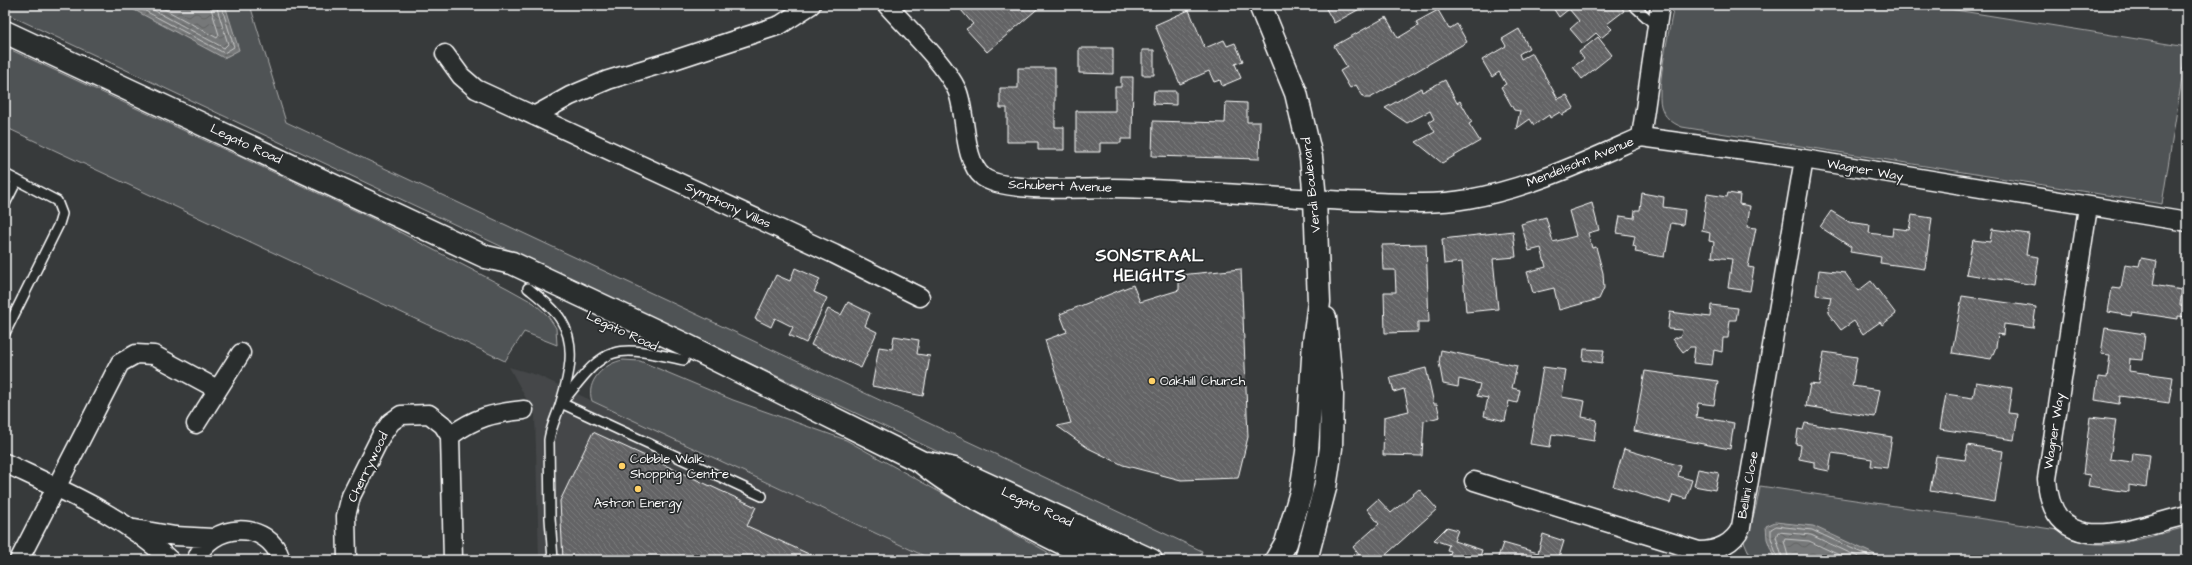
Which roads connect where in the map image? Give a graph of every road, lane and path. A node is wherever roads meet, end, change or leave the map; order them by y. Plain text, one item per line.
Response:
1 (811, 5) edge
2 (887, 5) edge
3 (1260, 5) edge
4 (1633, 5) edge
5 (1660, 5) edge
6 (1657, 27) junction
7 (5, 32) edge
8 (445, 54) dead end
9 (534, 116) junction
10 (1641, 137) junction
11 (1804, 159) junction
12 (5, 174) edge
13 (17, 180) junction
14 (1315, 199) junction
15 (5, 204) edge
16 (2088, 207) junction
17 (2187, 222) edge
18 (486, 256) junction
19 (528, 288) junction
20 (920, 297) dead end
21 (1320, 302) junction
22 (5, 333) edge
23 (241, 353) dead end
24 (684, 360) junction
25 (767, 386) junction
26 (217, 389) junction
27 (561, 403) junction
28 (524, 410) dead end
29 (196, 424) dead end
30 (450, 436) junction
31 (921, 462) junction
32 (5, 463) edge
33 (1474, 481) dead end
34 (57, 488) junction
35 (762, 496) dead end
36 (2187, 515) edge
37 (132, 529) junction
38 (212, 538) junction
39 (1076, 554) edge
40 (19, 560) edge
41 (170, 560) edge
42 (196, 560) edge
43 (281, 560) edge
44 (347, 560) edge
45 (453, 560) edge
46 (553, 560) edge
47 (1100, 560) edge
48 (1151, 560) edge
49 (1276, 560) edge
50 (1306, 560) edge

1 - 9 street
2 - 14 street, Schubert Avenue
3 - 14 street, Verdi Boulevard
4 - 6 lane
5 - 6 street, Mendelsohn Avenue
6 - 10 street, Mendelsohn Avenue
7 - 18 street, Legato Road
8 - 9 street, Symphony Villas
9 - 20 street, Symphony Villas
10 - 11 street, Wagner Way
10 - 14 street, Mendelsohn Avenue
11 - 16 street, Wagner Way
11 - 33 street, Bellini Close
12 - 13 lane
13 - 15 lane
13 - 22 lane
14 - 21 street, Verdi Boulevard
16 - 17 street, Wagner Way
16 - 36 street, Wagner Way
18 - 19 street, Legato Road
18 - 25 street, Legato Road
19 - 24 street, Legato Road
19 - 27 lane
21 - 49 street, Verdi Boulevard
21 - 50 street, Verdi Boulevard
23 - 26 street
24 - 25 street, Legato Road
24 - 27 lane
25 - 31 street, Legato Road
26 - 29 street
26 - 34 street
27 - 35 lane
27 - 46 lane
28 - 30 street
30 - 44 street, Cherrywood
30 - 45 street
31 - 39 street, Legato Road
31 - 48 street, Legato Road
32 - 34 street
34 - 37 street
34 - 40 street
37 - 38 street
37 - 41 street
38 - 42 street
38 - 43 street
39 - 47 street, Legato Road

